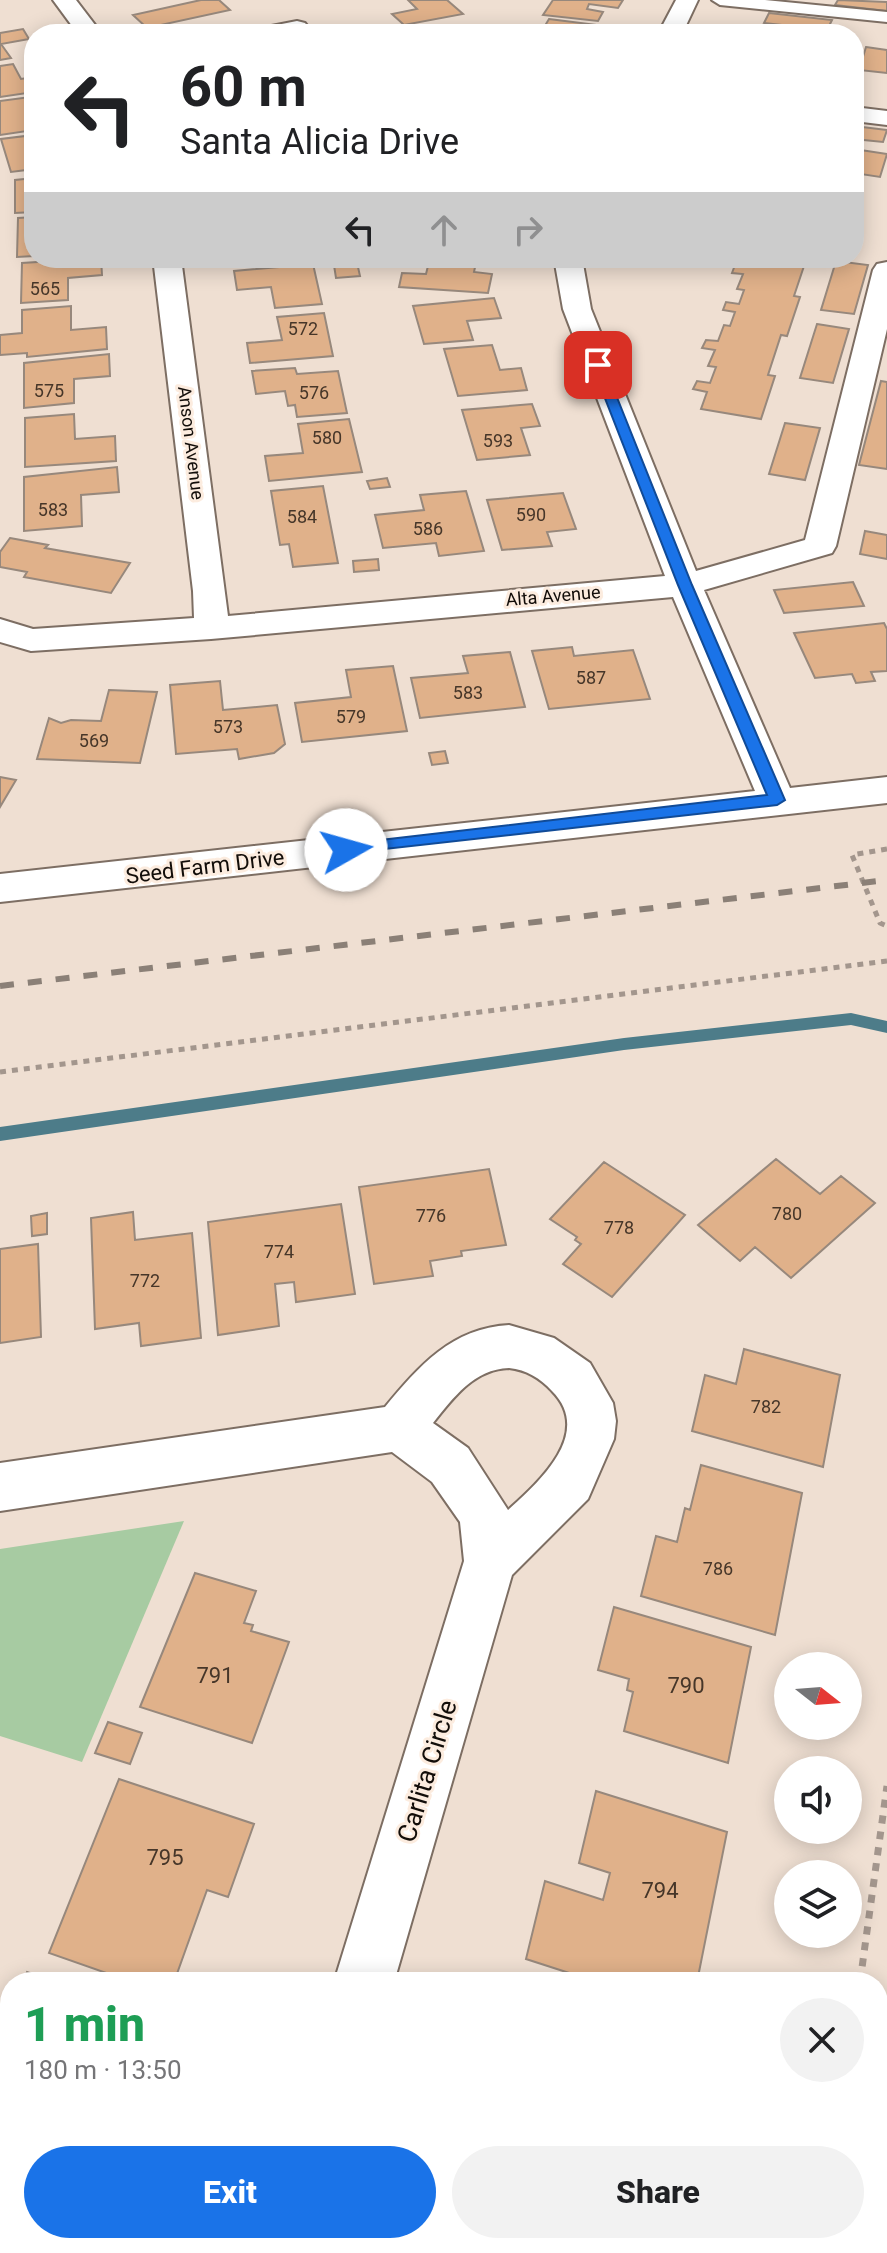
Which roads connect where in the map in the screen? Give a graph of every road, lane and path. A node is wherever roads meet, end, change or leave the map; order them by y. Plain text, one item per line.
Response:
1 (64, 0) edge
2 (687, 0) edge
3 (720, 0) edge
4 (887, 17) edge
5 (82, 24) edge
6 (675, 24) edge
7 (864, 115) edge
8 (887, 118) edge
9 (168, 268) edge
10 (570, 268) edge
11 (887, 270) edge
12 (685, 585) junction
13 (211, 628) junction
14 (0, 630) edge
15 (887, 790) edge
16 (777, 800) junction
17 (887, 849) edge
18 (0, 888) edge
19 (887, 926) edge
20 (887, 961) edge
21 (0, 1072) edge
22 (399, 1428) junction
23 (0, 1487) edge
24 (490, 1561) junction
25 (887, 1786) edge
26 (367, 1972) edge
27 (861, 1972) edge

1 - 5 street
2 - 6 street
3 - 4 lane
7 - 8 street
9 - 13 street, Anson Avenue
10 - 12 street
11 - 12 street, Alta Avenue
12 - 13 street, Alta Avenue
12 - 16 street
13 - 14 street, Alta Avenue
15 - 16 street, Seed Farm Drive
16 - 18 street, Seed Farm Drive
17 - 19 path
20 - 21 path
22 - 23 street
22 - 24 street, Carlita Circle
22 - 24 street, Carlita Circle
24 - 26 street, Carlita Circle
25 - 27 path

